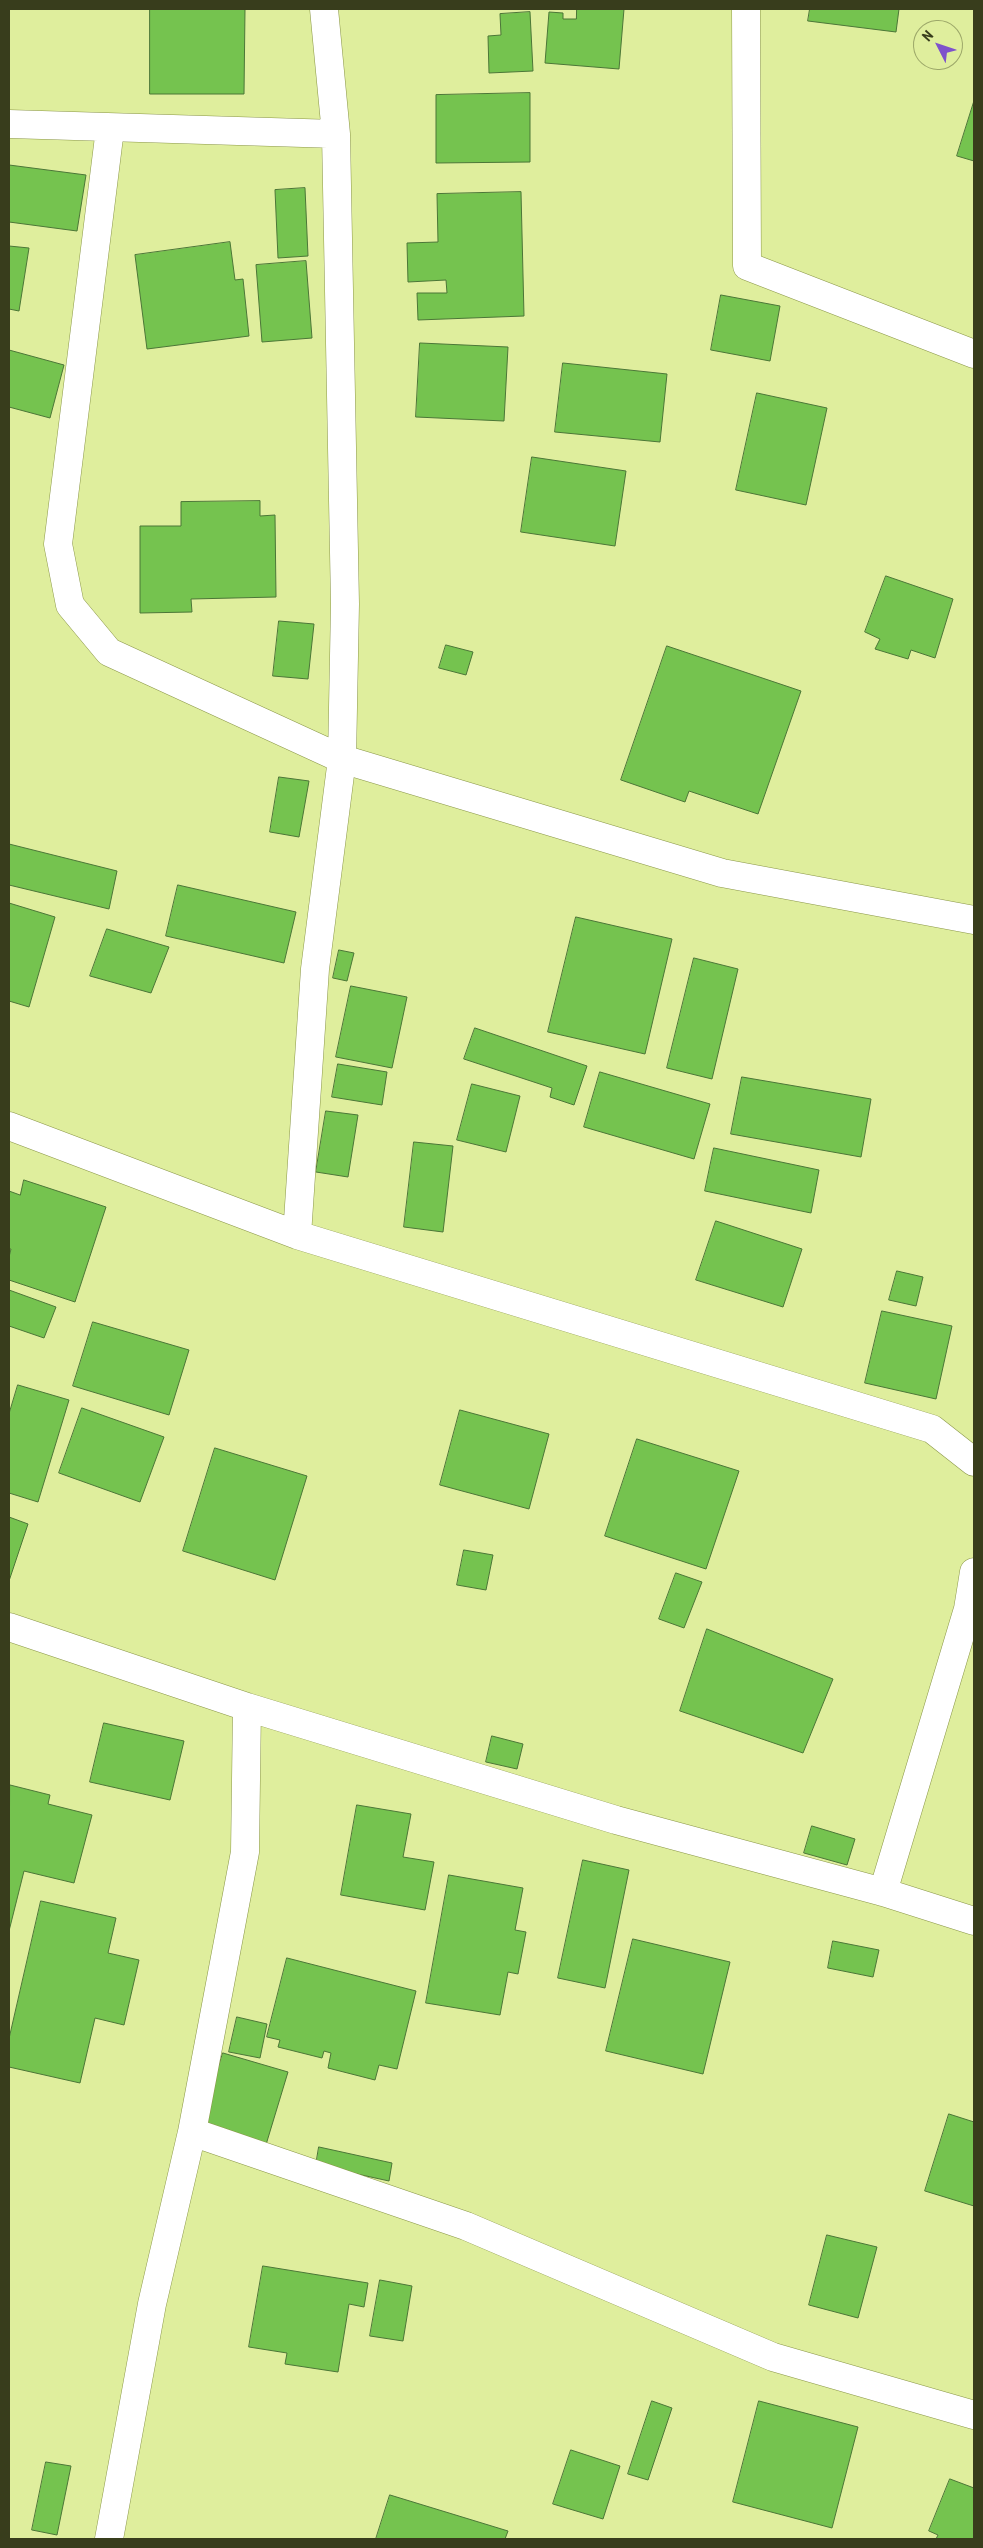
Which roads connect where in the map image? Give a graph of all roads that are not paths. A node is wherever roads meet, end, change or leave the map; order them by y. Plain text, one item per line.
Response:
1 (324, 9) edge
2 (746, 9) edge
3 (9, 124) edge
4 (110, 128) junction
5 (336, 134) junction
6 (974, 354) edge
7 (342, 758) junction
8 (974, 920) edge
9 (9, 1126) edge
10 (297, 1235) junction
11 (974, 1462) edge
12 (974, 1572) edge
13 (9, 1627) edge
14 (247, 1707) junction
15 (883, 1892) junction
16 (974, 1921) edge
17 (192, 2132) junction
18 (974, 2415) edge
19 (109, 2539) edge

1 - 5 street
2 - 6 street
3 - 4 street
4 - 5 street
4 - 7 street
5 - 7 street
7 - 8 street
7 - 10 street
9 - 10 street
10 - 11 street
12 - 15 street
13 - 14 street
14 - 15 street
14 - 17 street
15 - 16 street
17 - 18 street
17 - 19 street

